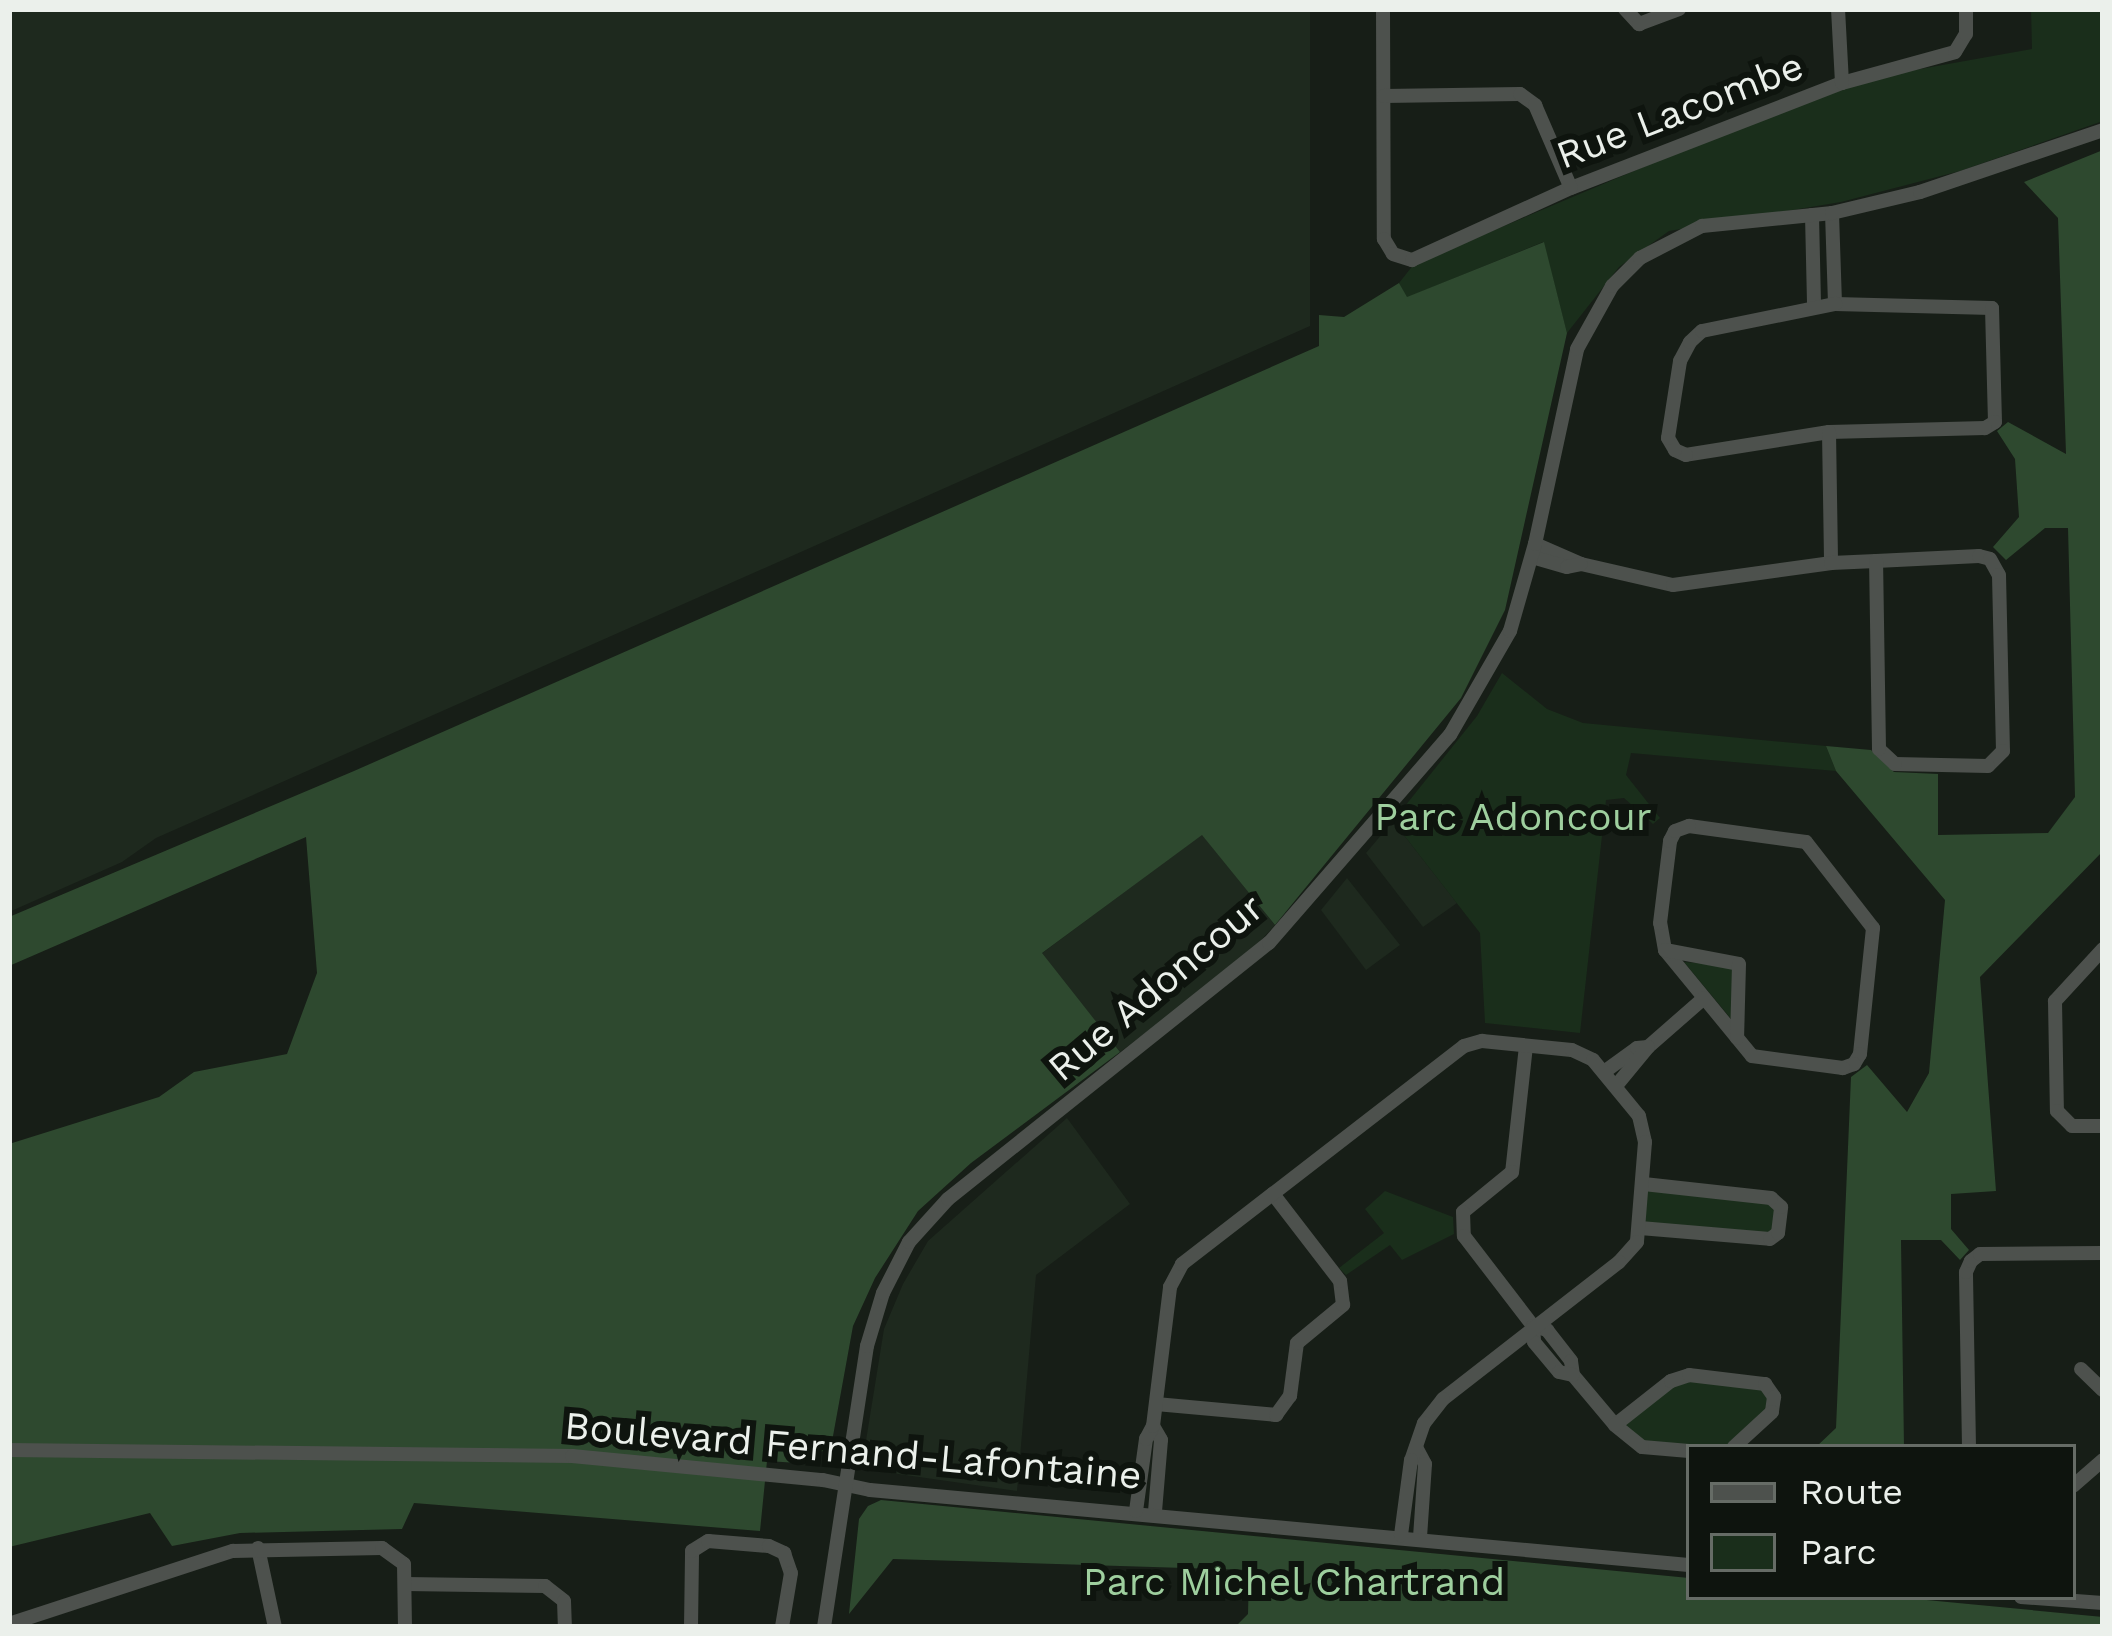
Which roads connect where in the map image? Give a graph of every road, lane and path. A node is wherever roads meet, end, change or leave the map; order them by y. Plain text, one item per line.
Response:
1 (1383, 9) edge
2 (1625, 9) edge
3 (1679, 9) edge
4 (1838, 9) edge
5 (1966, 9) edge
6 (1842, 83) junction
7 (1384, 96) junction
8 (2103, 130) edge
9 (1570, 188) junction
10 (1832, 213) junction
11 (1812, 215) junction
12 (1834, 304) junction
13 (1814, 305) junction
14 (1829, 432) junction
15 (1534, 550) junction
16 (1876, 560) junction
17 (1831, 563) junction
18 (2103, 949) edge
19 (1665, 950) junction
20 (1704, 998) junction
21 (1737, 1038) junction
22 (1526, 1046) junction
23 (1648, 1047) junction
24 (1604, 1072) junction
25 (1616, 1087) junction
26 (2103, 1126) edge
27 (1644, 1184) junction
28 (1274, 1194) junction
29 (1640, 1228) junction
30 (2103, 1253) edge
31 (1533, 1326) junction
32 (2081, 1369) dead end
33 (2103, 1390) edge
34 (1156, 1404) junction
35 (1615, 1425) junction
36 (1153, 1426) junction
37 (1737, 1444) edge
38 (1969, 1444) edge
39 (1418, 1449) junction
40 (9, 1450) edge
41 (1686, 1451) edge
42 (2103, 1460) edge
43 (2076, 1483) edge
44 (845, 1485) junction
45 (1136, 1511) junction
46 (1155, 1512) junction
47 (1401, 1535) junction
48 (1420, 1538) junction
49 (258, 1548) junction
50 (1686, 1565) edge
51 (405, 1584) junction
52 (2062, 1600) edge
53 (2103, 1603) edge
54 (9, 1624) edge
55 (275, 1627) edge
56 (405, 1627) edge
57 (566, 1627) edge
58 (692, 1627) edge
59 (782, 1627) edge
60 (824, 1627) edge

1 - 7 street
2 - 3 street
4 - 6 street
5 - 6 street, Rue Lacombe
6 - 9 street, Rue Lacombe
7 - 9 street
7 - 9 street, Rue Lacombe
8 - 10 street, Rue Adoncour
10 - 11 street, Rue Adoncour
10 - 12 street
11 - 13 street
11 - 15 street, Rue Adoncour
12 - 13 street
12 - 14 street
13 - 14 street
14 - 17 street
15 - 17 street
15 - 44 street, Rue Adoncour
16 - 16 street
16 - 17 street
18 - 26 street
19 - 20 street
19 - 21 street
19 - 21 street
20 - 21 street
20 - 23 street
22 - 24 street
22 - 28 street
22 - 31 street
23 - 24 street
23 - 25 street
24 - 25 street
25 - 27 street
27 - 29 street
27 - 29 street
28 - 34 street
28 - 34 street
29 - 31 street
30 - 38 street
31 - 35 street
31 - 39 street
32 - 33 street
34 - 36 street
35 - 37 street
35 - 41 street
36 - 45 street
36 - 46 street
39 - 47 street
39 - 48 street
40 - 44 street, Boulevard Fernand-Lafontaine
42 - 43 street
44 - 45 street, Boulevard Fernand-Lafontaine
44 - 60 street, Rue Adoncour
45 - 46 street, Boulevard Fernand-Lafontaine
46 - 47 street, Boulevard Fernand-Lafontaine
47 - 48 street, Boulevard Fernand-Lafontaine
48 - 50 street, Boulevard Fernand-Lafontaine
49 - 51 street
49 - 54 street
49 - 55 street
51 - 56 street
51 - 57 street
52 - 53 street
58 - 59 street

